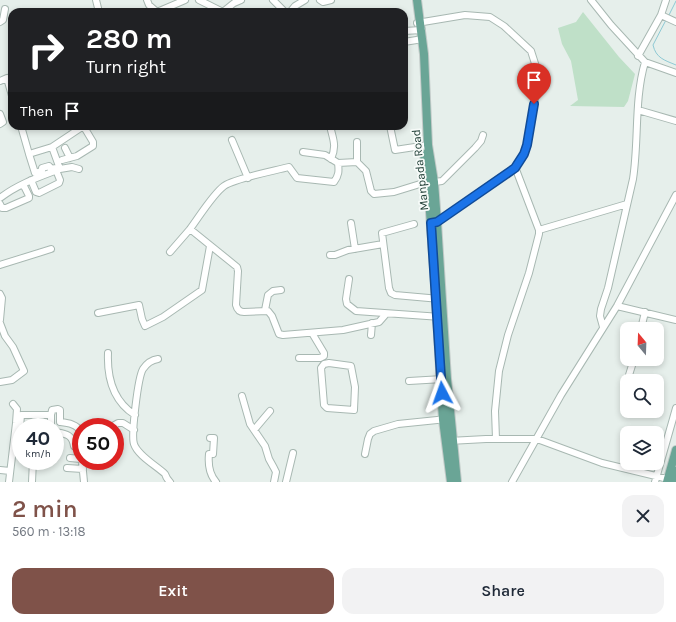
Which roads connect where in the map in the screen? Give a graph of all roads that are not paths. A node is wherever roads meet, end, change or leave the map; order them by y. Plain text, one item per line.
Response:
1 (185, 0) edge
2 (199, 0) edge
3 (241, 0) edge
4 (273, 0) edge
5 (305, 0) edge
6 (320, 0) edge
7 (331, 0) edge
8 (413, 0) edge
9 (417, 0) edge
10 (591, 0) edge
11 (666, 0) edge
12 (166, 8) edge
13 (215, 8) edge
14 (227, 8) edge
15 (280, 8) edge
16 (293, 8) edge
17 (5, 9) dead end
18 (661, 15) junction
19 (0, 22) edge
20 (676, 22) edge
21 (419, 26) junction
22 (408, 30) edge
23 (421, 39) junction
24 (408, 41) edge
25 (638, 56) junction
26 (645, 62) junction
27 (676, 73) edge
28 (638, 110) junction
29 (0, 114) edge
30 (676, 121) edge
31 (0, 124) edge
32 (22, 130) edge
33 (72, 130) edge
34 (73, 130) edge
35 (86, 130) edge
36 (331, 130) edge
37 (391, 130) edge
38 (483, 135) dead end
39 (62, 136) dead end
40 (232, 140) dead end
41 (357, 142) dead end
42 (426, 146) junction
43 (52, 147) junction
44 (65, 148) dead end
45 (303, 152) dead end
46 (29, 154) junction
47 (70, 158) junction
48 (331, 159) junction
49 (62, 160) dead end
50 (357, 162) junction
51 (338, 163) junction
52 (515, 168) junction
53 (58, 170) junction
54 (78, 170) dead end
55 (248, 178) junction
56 (31, 180) junction
57 (431, 182) junction
58 (23, 184) junction
59 (676, 195) edge
60 (0, 198) edge
61 (0, 204) edge
62 (628, 204) junction
63 (351, 223) dead end
64 (434, 223) junction
65 (414, 224) dead end
66 (190, 229) junction
67 (539, 230) junction
68 (383, 244) junction
69 (210, 246) junction
70 (355, 249) junction
71 (51, 250) dead end
72 (170, 252) dead end
73 (330, 255) dead end
74 (0, 265) edge
75 (349, 279) dead end
76 (281, 290) dead end
77 (0, 294) edge
78 (439, 300) junction
79 (617, 306) junction
80 (265, 310) junction
81 (645, 312) junction
82 (98, 313) dead end
83 (386, 314) junction
84 (440, 317) junction
85 (0, 320) edge
86 (676, 320) edge
87 (643, 322) edge
88 (0, 323) edge
89 (372, 323) junction
90 (603, 327) junction
91 (312, 333) junction
92 (371, 335) dead end
93 (108, 353) dead end
94 (299, 358) dead end
95 (158, 359) dead end
96 (444, 379) junction
97 (409, 381) dead end
98 (0, 382) edge
99 (354, 387) joint
100 (242, 396) dead end
101 (13, 404) dead end
102 (676, 408) edge
103 (270, 411) dead end
104 (51, 415) joint
105 (135, 415) junction
106 (18, 418) edge
107 (20, 418) edge
108 (447, 419) junction
109 (124, 424) edge
110 (72, 425) edge
111 (134, 430) junction
112 (254, 430) junction
113 (210, 438) dead end
114 (496, 439) junction
115 (537, 439) junction
116 (449, 442) junction
117 (676, 450) edge
118 (293, 453) dead end
119 (365, 454) dead end
120 (12, 462) edge
121 (67, 468) dead end
122 (72, 468) edge
123 (0, 470) edge
124 (33, 470) edge
125 (83, 470) edge
126 (10, 471) junction
127 (676, 471) edge
128 (656, 479) edge
129 (670, 481) edge
130 (9, 482) edge
131 (32, 482) edge
132 (84, 482) edge
133 (170, 482) edge
134 (216, 482) edge
135 (274, 482) edge
136 (286, 482) edge
137 (450, 482) edge
138 (457, 482) edge
139 (512, 482) edge

1 - 12 street
2 - 13 street
3 - 14 street
4 - 15 street
5 - 16 street
6 - 7 street
8 - 21 main road, Manpada Road
9 - 21 main road, Manpada Road
10 - 25 street
11 - 18 street
17 - 19 street
18 - 20 street
18 - 25 street
21 - 22 street
21 - 23 main road, Manpada Road
21 - 52 street
23 - 24 street
23 - 42 main road, Manpada Road
25 - 26 street
26 - 27 street
26 - 28 street
28 - 30 street
28 - 62 street
29 - 31 street
32 - 46 street
33 - 39 street
34 - 43 street
35 - 47 street
36 - 48 street
37 - 42 street
38 - 57 street
40 - 55 street
41 - 50 street
42 - 57 main road, Manpada Road
43 - 46 street
43 - 46 street
43 - 53 street
44 - 47 street
45 - 48 street
47 - 49 street
48 - 51 street
50 - 51 street
50 - 57 street
51 - 55 street
52 - 64 street
52 - 67 street
53 - 54 street
53 - 56 street
53 - 56 street
55 - 66 street
56 - 58 street
57 - 64 main road, Manpada Road
58 - 60 street
58 - 61 street
59 - 79 street
62 - 67 street
62 - 90 street
63 - 70 street
64 - 78 main road, Manpada Road
65 - 68 street
66 - 69 street
66 - 72 street
67 - 114 street
68 - 70 street
68 - 78 street
69 - 80 street
69 - 82 street
70 - 73 street
71 - 74 street
75 - 83 street
76 - 80 street
77 - 85 street
78 - 84 main road, Manpada Road
79 - 81 street
79 - 90 street
80 - 91 street
81 - 86 street
81 - 87 street
83 - 84 street
83 - 89 street
84 - 96 main road, Manpada Road
88 - 98 street
89 - 91 street
89 - 92 street
90 - 115 street
91 - 94 street
93 - 105 street
95 - 105 street
96 - 97 street
96 - 108 main road, Manpada Road
99 - 99 street
100 - 112 street
101 - 106 street
102 - 128 street
103 - 112 street
104 - 107 street
104 - 110 street
105 - 111 street
108 - 116 main road, Manpada Road
108 - 119 street
109 - 111 street
111 - 133 street
112 - 135 street
113 - 134 street
114 - 115 street
114 - 116 street
115 - 128 street
115 - 139 street
116 - 137 main road, Manpada Road
116 - 138 main road, Manpada Road
117 - 129 main road
118 - 136 street
120 - 126 street
121 - 122 street
123 - 126 street
124 - 131 street
125 - 132 street
126 - 130 street
127 - 129 main road
128 - 129 street

